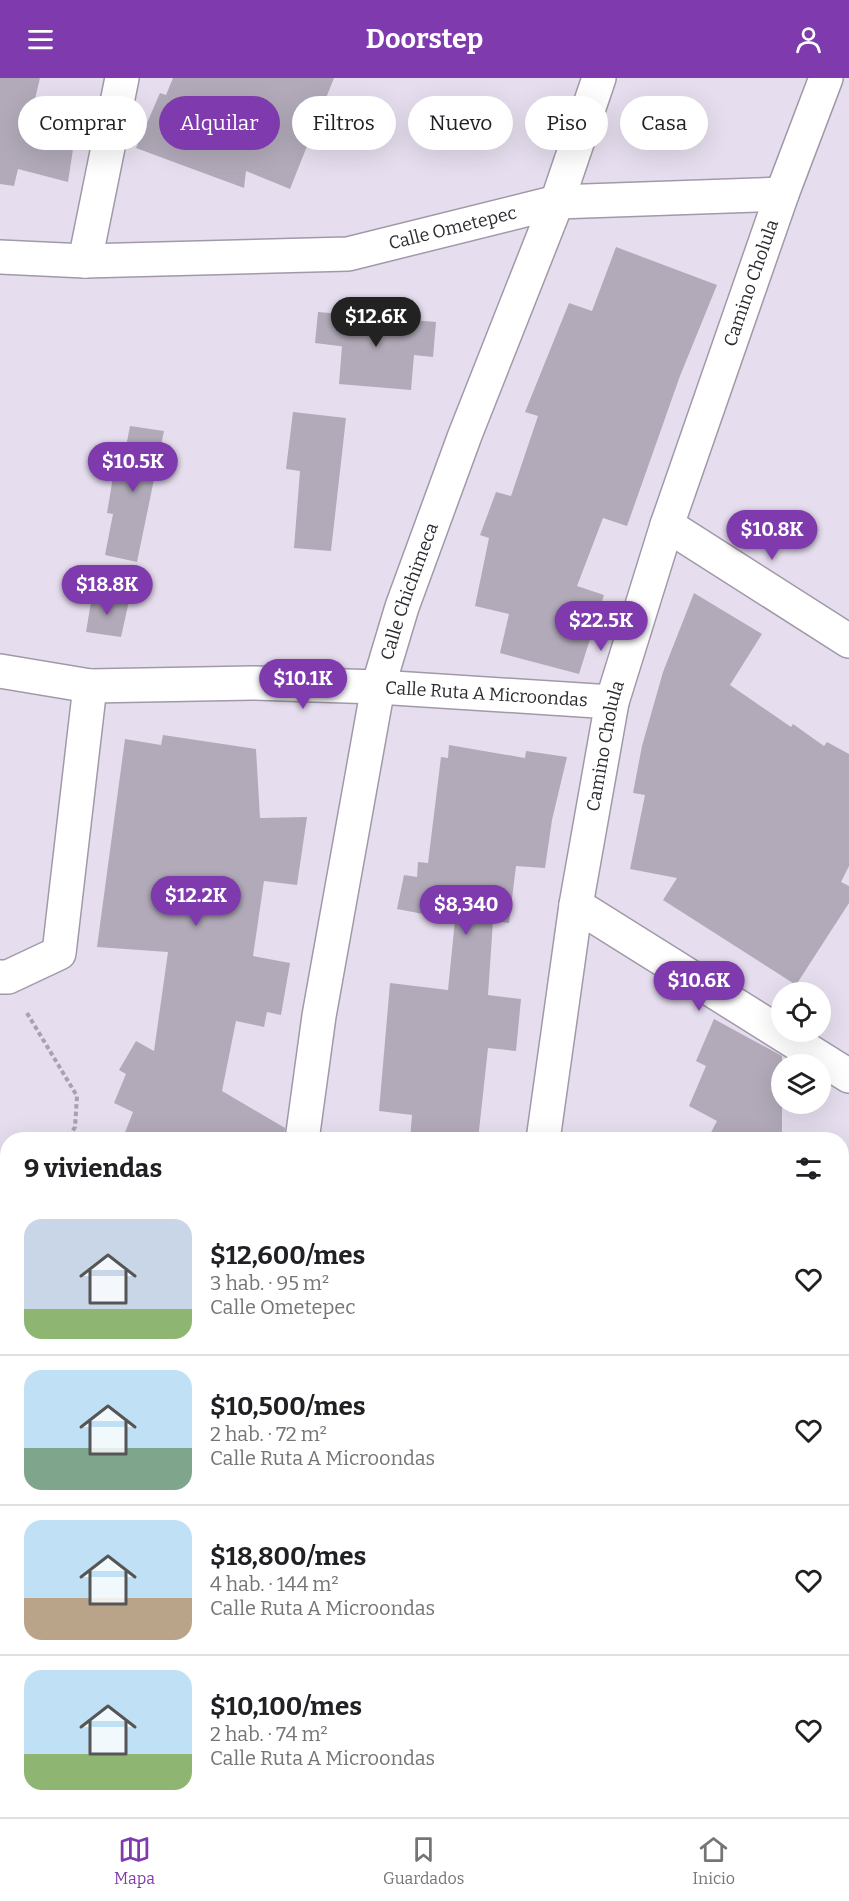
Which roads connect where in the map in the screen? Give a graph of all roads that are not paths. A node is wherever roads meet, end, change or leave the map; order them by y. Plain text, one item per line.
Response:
1 (122, 78) edge
2 (599, 78) edge
3 (826, 78) edge
4 (782, 194) junction
5 (557, 202) junction
6 (0, 257) edge
7 (85, 261) junction
8 (667, 525) junction
9 (849, 641) edge
10 (0, 671) edge
11 (90, 686) junction
12 (378, 687) junction
13 (612, 702) junction
14 (576, 905) junction
15 (4, 977) edge
16 (849, 1076) edge
17 (303, 1132) edge
18 (544, 1132) edge

1 - 7 street
2 - 5 street, Calle Chichimeca
3 - 4 street
4 - 5 street, Calle Ometepec
4 - 8 street, Camino Cholula
5 - 7 street, Calle Ometepec
5 - 12 street, Calle Chichimeca
6 - 7 street, Calle Ometepec
8 - 9 street
8 - 13 street, Camino Cholula
10 - 11 street, Calle Ruta A Microondas
11 - 12 street, Calle Ruta A Microondas
11 - 15 street
12 - 13 street, Calle Ruta A Microondas
12 - 17 street, Calle Chichimeca
13 - 14 street, Camino Cholula
14 - 16 street
14 - 18 street, Camino Cholula

